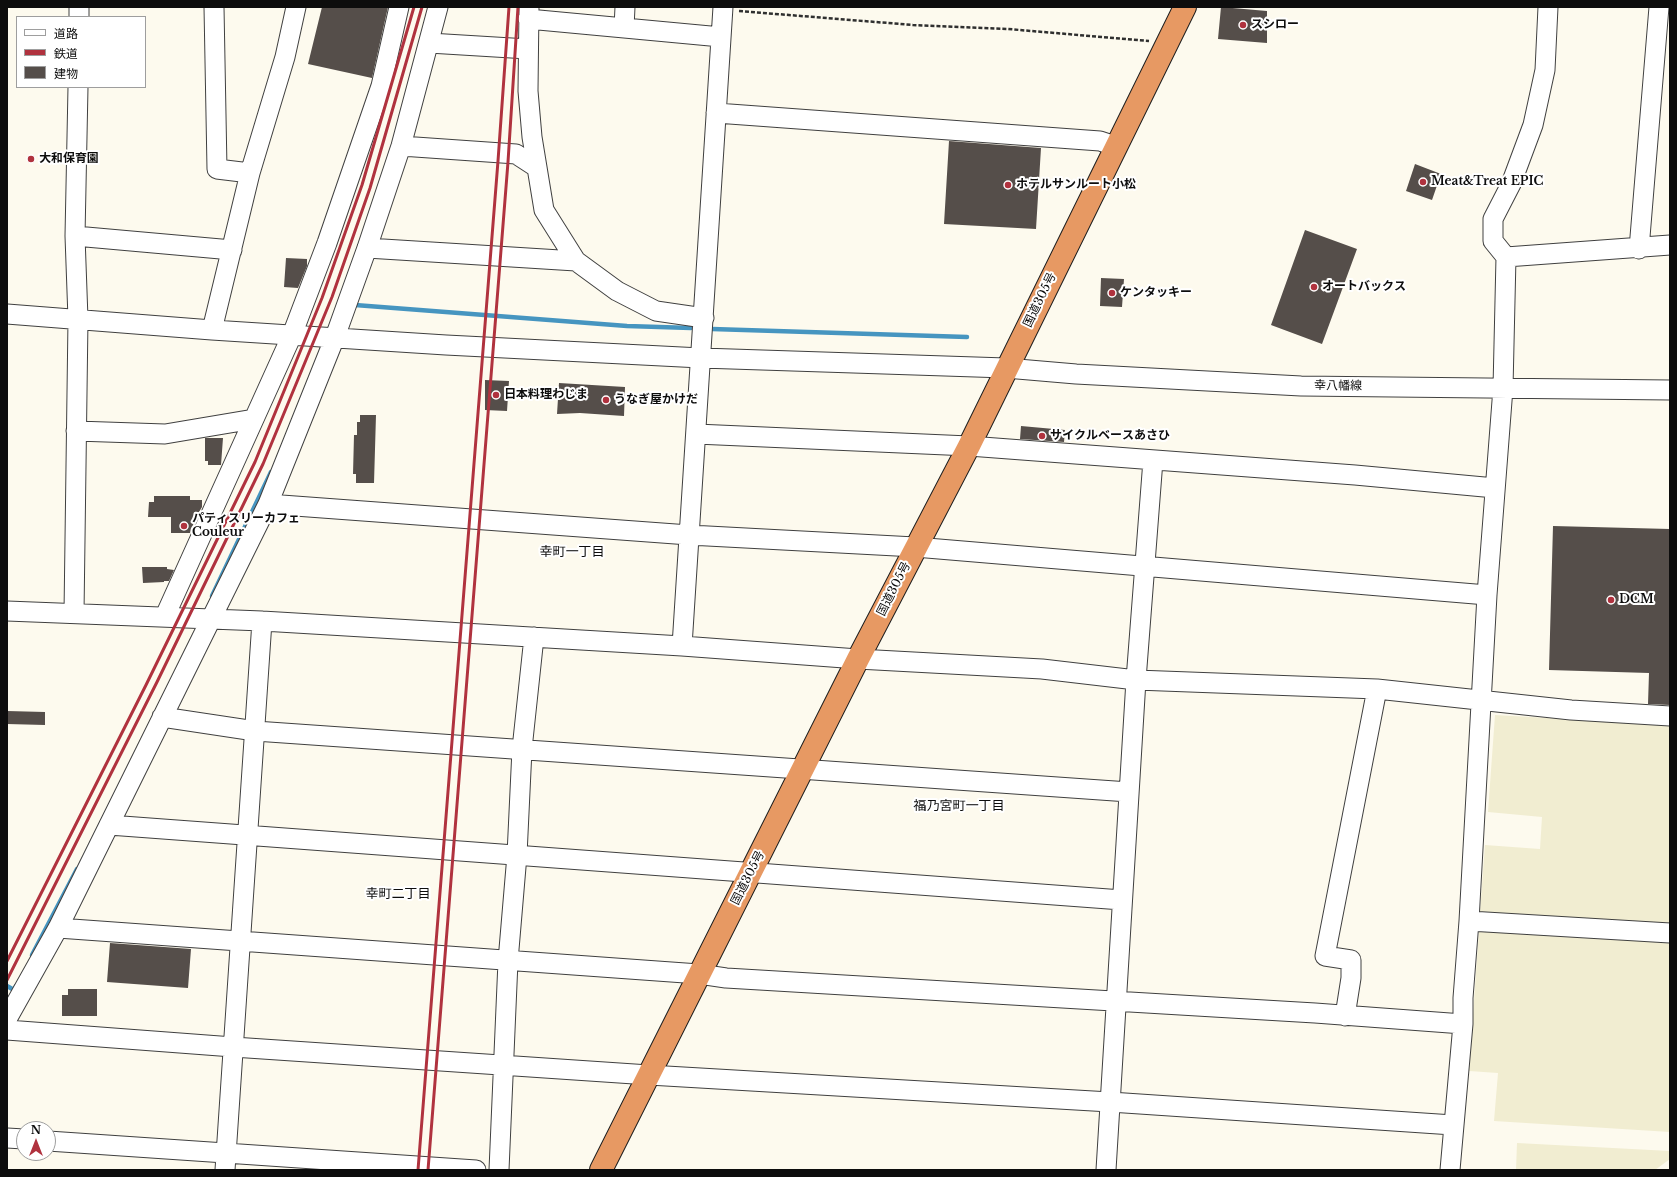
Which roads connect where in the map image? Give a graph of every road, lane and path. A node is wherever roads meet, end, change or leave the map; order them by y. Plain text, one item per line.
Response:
1 (214, 7) edge
2 (296, 7) edge
3 (399, 7) edge
4 (438, 7) edge
5 (625, 7) edge
6 (1185, 7) edge
7 (1548, 7) edge
8 (1659, 7) edge
9 (723, 8) edge
10 (529, 13) edge
11 (624, 28) junction
12 (721, 37) junction
13 (1166, 42) junction
14 (429, 44) junction
15 (528, 49) junction
16 (78, 88) edge
17 (716, 113) junction
18 (401, 146) junction
19 (1115, 146) junction
20 (536, 167) junction
21 (250, 173) junction
22 (75, 236) junction
23 (1670, 245) edge
24 (367, 248) junction
25 (1639, 249) junction
26 (232, 250) junction
27 (1506, 257) junction
28 (576, 261) junction
29 (7, 314) edge
30 (704, 318) junction
31 (78, 319) junction
32 (212, 330) junction
33 (292, 335) junction
34 (334, 337) junction
35 (701, 358) junction
36 (1006, 368) junction
37 (1503, 388) junction
38 (1670, 390) edge
39 (254, 419) junction
40 (76, 431) junction
41 (696, 434) junction
42 (969, 446) junction
43 (1153, 460) junction
44 (1495, 488) junction
45 (268, 504) junction
46 (689, 535) junction
47 (915, 547) junction
48 (1144, 566) junction
49 (1486, 594) junction
50 (7, 611) edge
51 (74, 613) junction
52 (165, 616) junction
53 (210, 618) junction
54 (262, 621) junction
55 (534, 637) junction
56 (682, 646) junction
57 (858, 659) junction
58 (1136, 680) junction
59 (1377, 689) junction
60 (1482, 699) junction
61 (1670, 716) edge
62 (162, 717) junction
63 (255, 731) junction
64 (522, 749) junction
65 (803, 768) junction
66 (1129, 792) junction
67 (109, 825) junction
68 (247, 836) junction
69 (517, 855) junction
70 (751, 872) junction
71 (1122, 900) junction
72 (1469, 921) junction
73 (58, 928) junction
74 (1670, 933) edge
75 (241, 942) junction
76 (508, 961) junction
77 (699, 974) junction
78 (1116, 1001) junction
79 (1345, 1016) junction
80 (7, 1019) edge
81 (1463, 1024) junction
82 (7, 1030) edge
83 (233, 1047) junction
84 (505, 1066) junction
85 (649, 1075) junction
86 (1110, 1102) junction
87 (1453, 1125) junction
88 (56, 1142) edge
89 (226, 1161) edge
90 (476, 1170) edge
91 (499, 1170) edge
92 (601, 1170) edge
93 (1106, 1170) edge
94 (1450, 1170) edge

1 - 21 street
2 - 21 street
3 - 33 street
4 - 14 street
5 - 11 street
6 - 13 highway, 国道305号
7 - 27 street
8 - 25 street
9 - 12 street
9 - 13 path
10 - 11 street
10 - 15 street
11 - 12 street
12 - 17 street
13 - 19 highway, 国道305号
14 - 15 street
14 - 18 street
15 - 20 street
16 - 22 street
17 - 19 street
17 - 30 street
18 - 20 street
18 - 24 street
19 - 36 highway, 国道305号
20 - 28 street
21 - 26 street
22 - 26 street
22 - 31 street
23 - 25 street
24 - 28 street
24 - 34 street
25 - 27 street
26 - 32 street
27 - 37 street
28 - 30 street
29 - 31 street, 幸八幡線
30 - 35 street
31 - 32 street, 幸八幡線
31 - 40 street
32 - 33 street, 幸八幡線
33 - 34 street, 幸八幡線
33 - 39 street
34 - 35 street, 幸八幡線
34 - 45 street
35 - 36 street, 幸八幡線
35 - 41 street
36 - 37 street, 幸八幡線
36 - 42 highway, 国道305号
37 - 38 street, 幸八幡線
37 - 44 street
39 - 40 street
39 - 52 street
40 - 51 street
41 - 42 street
41 - 46 street
42 - 43 street
42 - 47 highway, 国道305号
43 - 44 street
43 - 48 street
44 - 49 street
45 - 46 street
45 - 53 street
46 - 47 street
46 - 56 street
47 - 48 street
47 - 57 highway, 国道305号
48 - 49 street
48 - 58 street
49 - 60 street
50 - 51 street
51 - 52 street
52 - 53 street
53 - 54 street
53 - 62 street
54 - 55 street
54 - 63 street
55 - 56 street
55 - 64 street
56 - 57 street
57 - 58 street
57 - 65 highway, 国道305号
58 - 59 street
58 - 66 street
59 - 60 street
59 - 79 street
60 - 61 street
60 - 72 street
62 - 63 street
62 - 67 street
63 - 64 street
63 - 68 street
64 - 65 street
64 - 69 street
65 - 66 street
65 - 70 highway, 国道305号
66 - 71 street
67 - 68 street
67 - 73 street
68 - 69 street
68 - 75 street
69 - 70 street
69 - 76 street
70 - 71 street
70 - 77 highway, 国道305号
71 - 78 street
72 - 74 street
72 - 81 street
73 - 75 street
73 - 80 street
75 - 76 street
75 - 83 street
76 - 77 street
76 - 84 street
77 - 78 street
77 - 85 highway, 国道305号
78 - 79 street
78 - 86 street
79 - 81 street
81 - 87 street
82 - 83 street
83 - 84 street
83 - 89 street
84 - 85 street
84 - 91 street
85 - 86 street
85 - 92 highway, 国道305号
86 - 87 street
86 - 93 street
87 - 94 street
88 - 89 street
89 - 90 street

